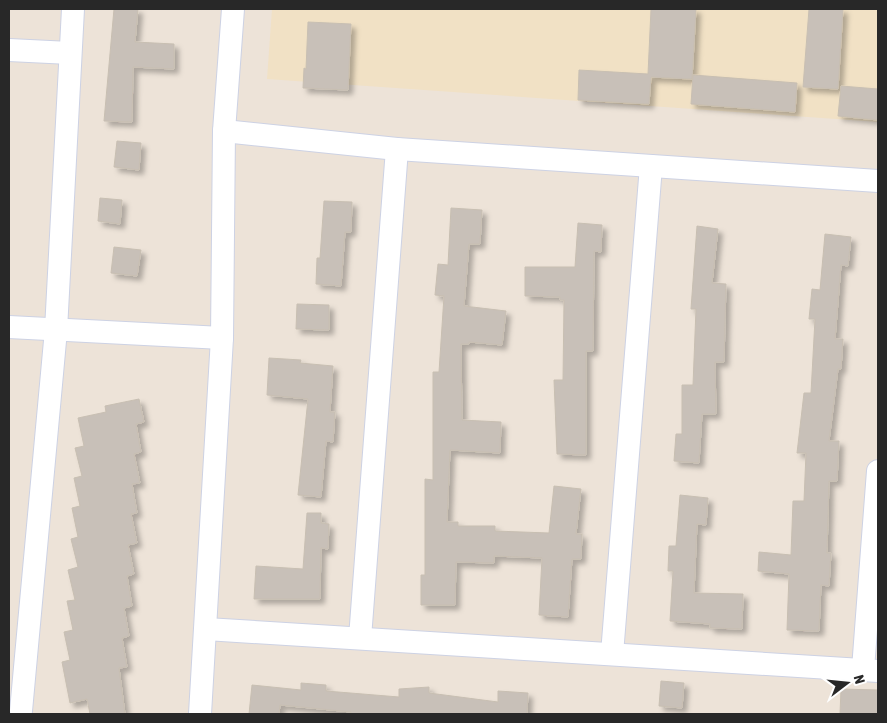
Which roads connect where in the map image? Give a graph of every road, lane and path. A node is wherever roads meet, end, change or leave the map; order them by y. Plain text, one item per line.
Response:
1 (73, 9) edge
2 (233, 9) edge
3 (9, 50) edge
4 (70, 53) junction
5 (224, 131) junction
6 (397, 149) junction
7 (651, 166) junction
8 (878, 181) edge
9 (9, 327) edge
10 (56, 330) junction
11 (222, 338) junction
12 (878, 471) edge
13 (206, 629) junction
14 (360, 638) junction
15 (612, 654) junction
16 (871, 670) edge
17 (21, 711) dead end
18 (200, 714) edge

1 - 4 street
2 - 5 street
3 - 4 street
4 - 10 street
5 - 6 street
5 - 11 street
6 - 7 street
6 - 14 street
7 - 8 street
7 - 15 street
9 - 10 street
10 - 11 street
10 - 17 street
11 - 13 street
12 - 16 street
13 - 14 street
13 - 18 street
14 - 15 street
15 - 16 street

